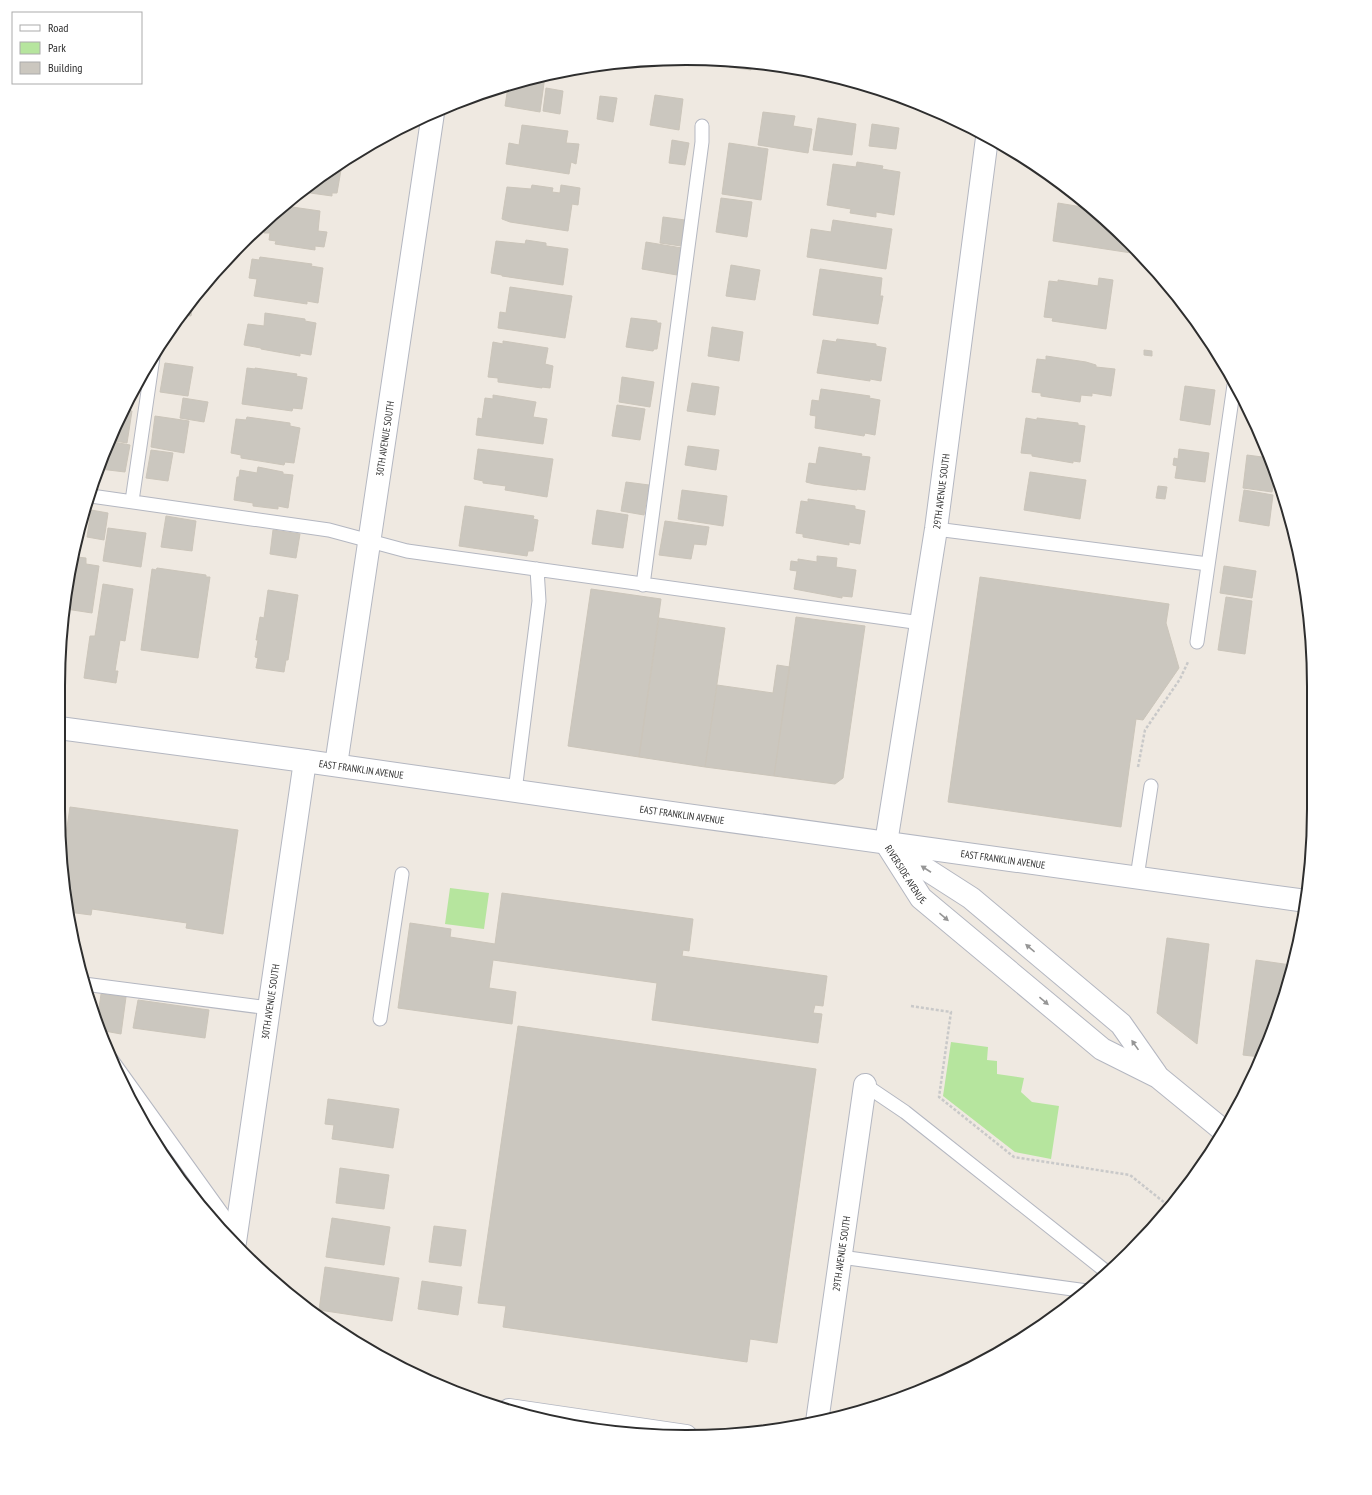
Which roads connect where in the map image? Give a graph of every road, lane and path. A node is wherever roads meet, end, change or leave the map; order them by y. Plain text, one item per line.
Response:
1 (432, 119) edge
2 (702, 126) dead end
3 (987, 143) edge
4 (151, 370) edge
5 (1233, 392) edge
6 (95, 496) edge
7 (132, 501) junction
8 (936, 529) junction
9 (369, 541) junction
10 (1208, 564) junction
11 (537, 569) junction
12 (643, 585) junction
13 (921, 623) junction
14 (1197, 642) joint
15 (65, 729) edge
16 (305, 761) junction
17 (336, 765) junction
18 (1138, 768) dead end
19 (1150, 786) dead end
20 (515, 791) junction
21 (886, 843) junction
22 (402, 874) dead end
23 (1136, 877) junction
24 (1300, 900) edge
25 (91, 985) edge
26 (911, 1006) dead end
27 (269, 1008) junction
28 (380, 1019) dead end
29 (1158, 1076) junction
30 (865, 1085) joint
31 (130, 1087) edge
32 (1219, 1127) edge
33 (1165, 1203) edge
34 (234, 1234) edge
35 (236, 1237) edge
36 (841, 1257) junction
37 (1103, 1269) edge
38 (1079, 1290) edge
39 (818, 1416) edge
40 (573, 1419) edge
41 (624, 1427) edge

1 - 9 street, 30TH AVENUE SOUTH
2 - 12 lane
3 - 8 street, 29TH AVENUE SOUTH
4 - 7 lane
5 - 10 lane
6 - 7 lane
7 - 9 lane
8 - 10 lane
8 - 13 street, 29TH AVENUE SOUTH
9 - 11 lane
9 - 17 street, 30TH AVENUE SOUTH
10 - 14 lane
11 - 12 lane
11 - 20 lane
12 - 13 lane
13 - 21 street, 29TH AVENUE SOUTH
14 - 18 path
15 - 16 street, EAST FRANKLIN AVENUE
16 - 17 street, EAST FRANKLIN AVENUE
16 - 27 street, 30TH AVENUE SOUTH
17 - 20 street, EAST FRANKLIN AVENUE
19 - 23 lane
20 - 21 street, EAST FRANKLIN AVENUE
21 - 23 street, EAST FRANKLIN AVENUE
29 -> 21 street, RIVERSIDE AVENUE
21 -> 29 street, RIVERSIDE AVENUE
22 - 28 lane
23 - 24 street, EAST FRANKLIN AVENUE
25 - 27 lane
26 - 33 path
27 - 35 street, 30TH AVENUE SOUTH
29 - 32 street, RIVERSIDE AVENUE
30 - 36 street, 29TH AVENUE SOUTH
30 - 37 lane
31 - 34 lane
36 - 38 lane
36 - 39 street, 29TH AVENUE SOUTH
40 - 41 street

